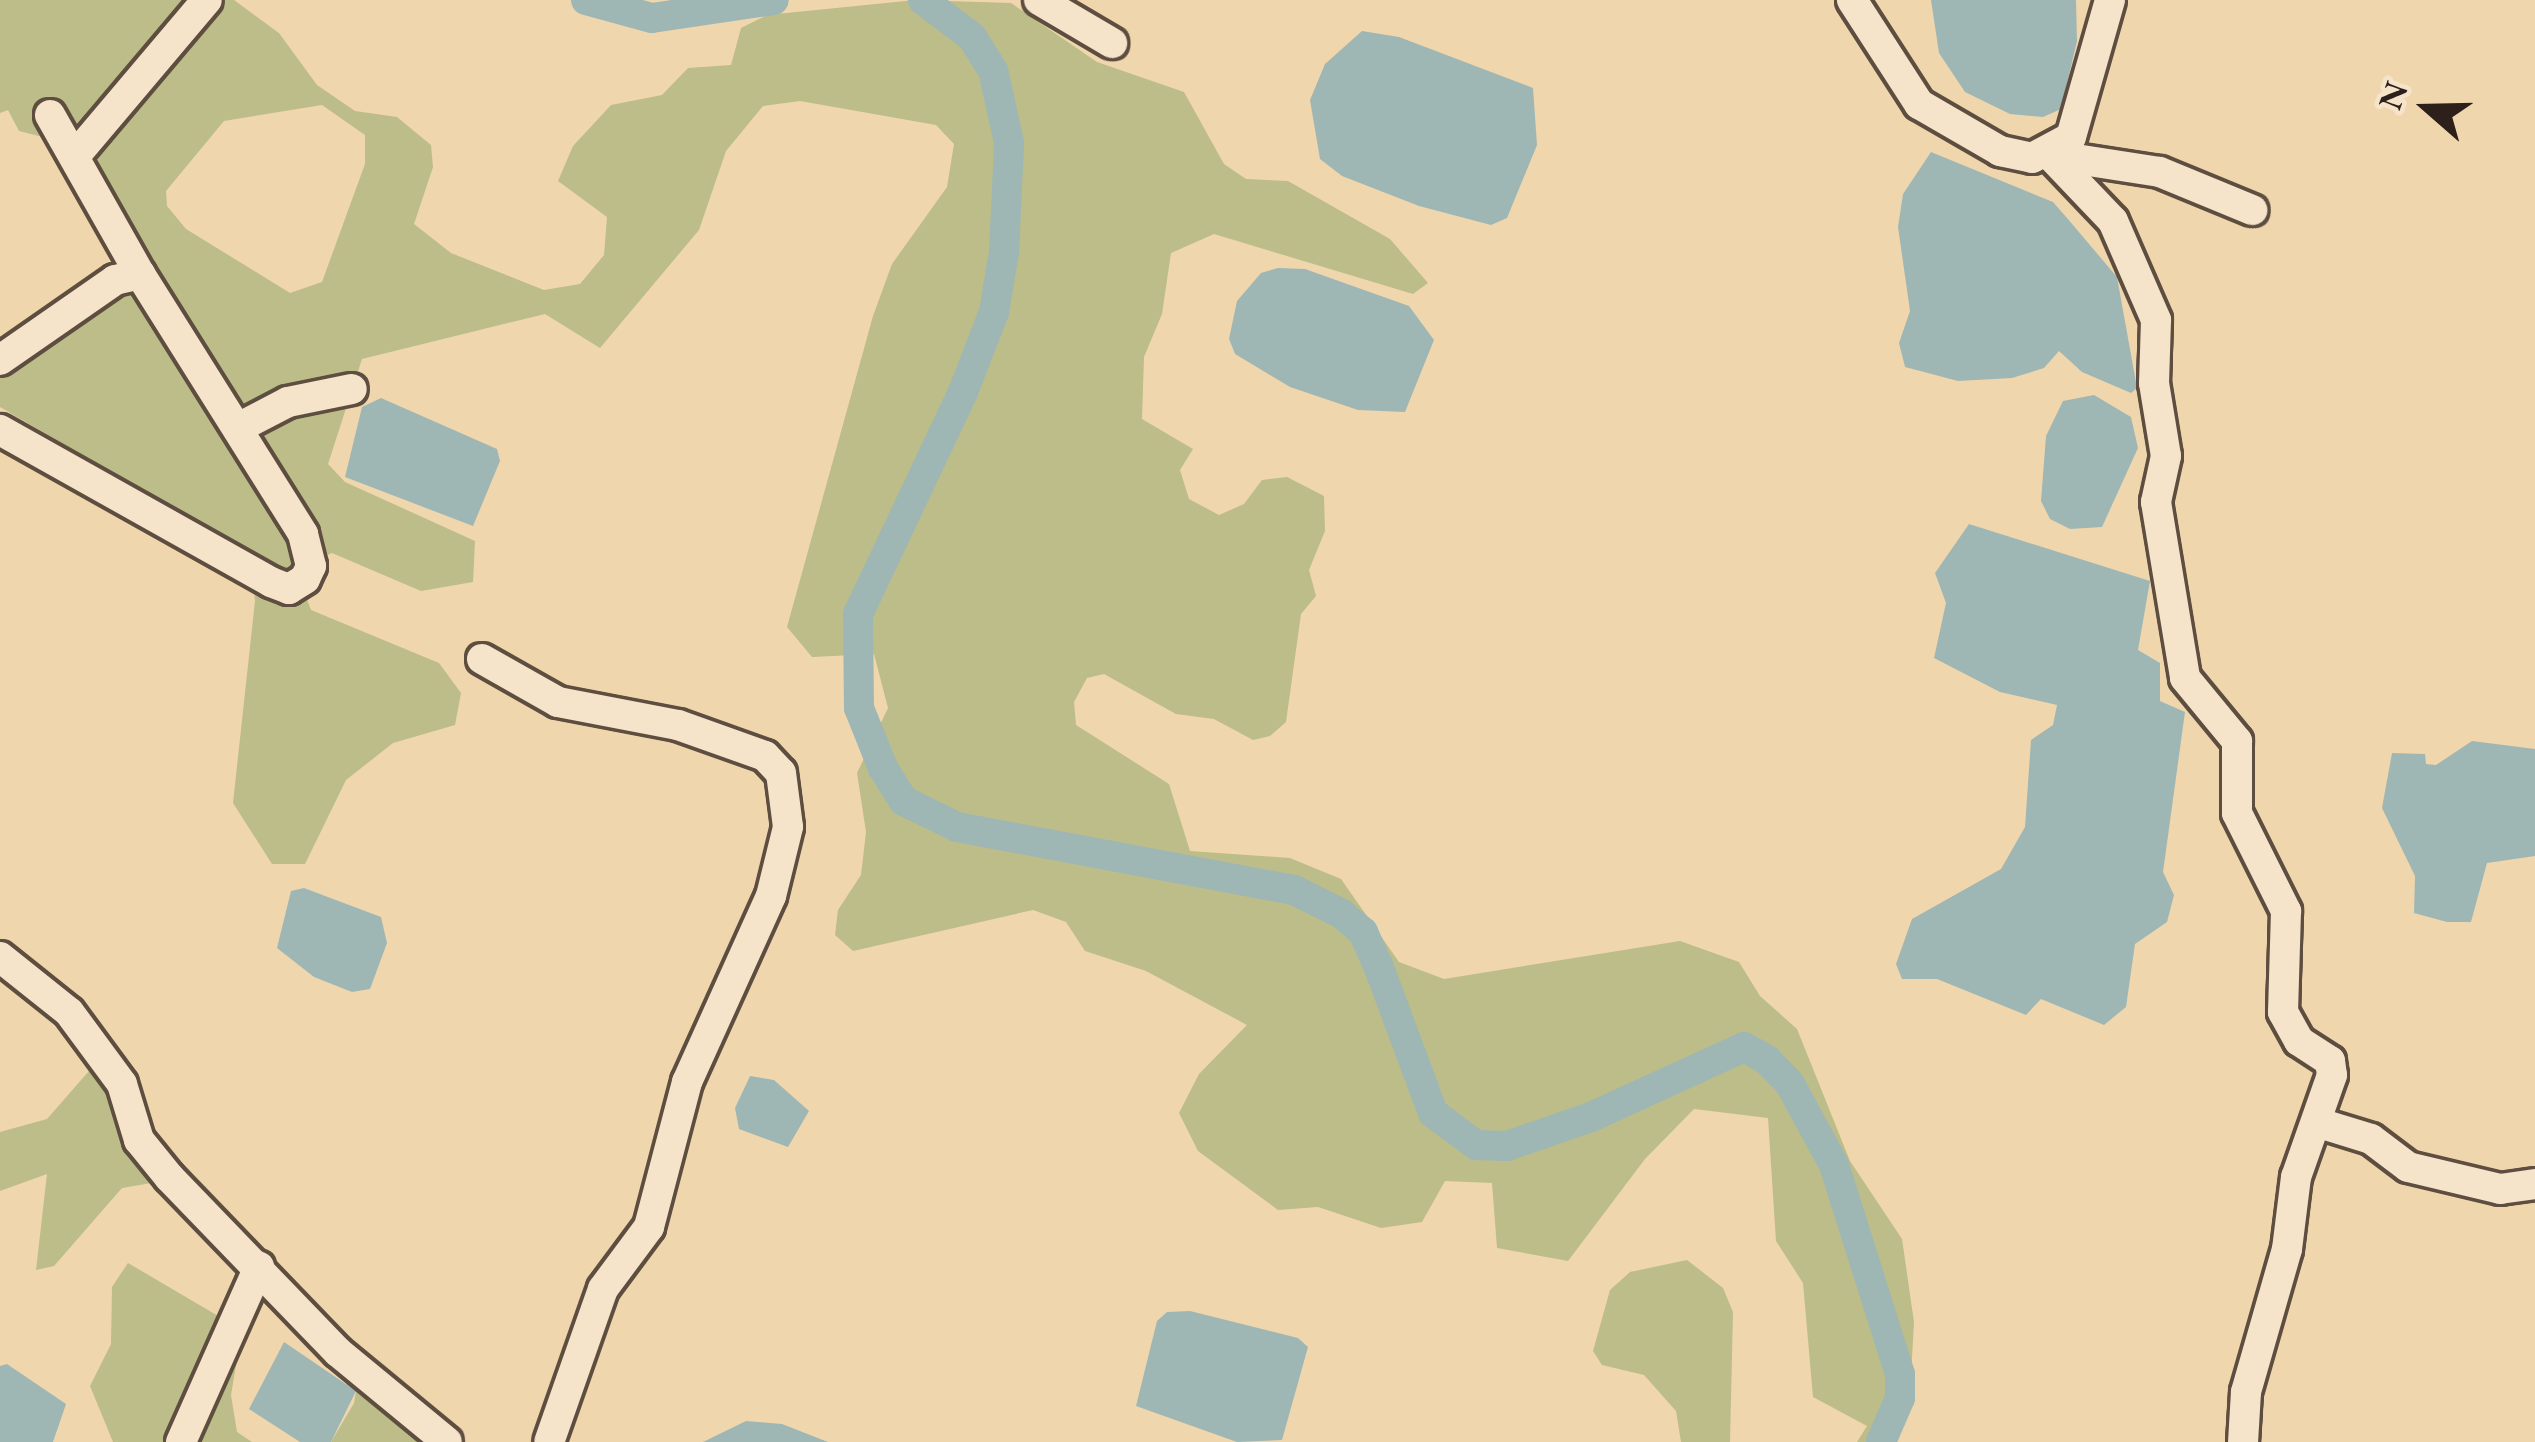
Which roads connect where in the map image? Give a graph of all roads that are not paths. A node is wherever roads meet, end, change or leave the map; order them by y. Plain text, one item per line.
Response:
1 (207, 0) edge
2 (1039, 0) edge
3 (1852, 0) edge
4 (2110, 0) edge
5 (1112, 43) dead end
6 (50, 115) dead end
7 (2050, 155) junction
8 (75, 156) junction
9 (2252, 210) dead end
10 (140, 274) junction
11 (0, 360) edge
12 (352, 389) dead end
13 (238, 428) junction
14 (0, 430) edge
15 (482, 659) dead end
16 (0, 957) edge
17 (2319, 1123) junction
18 (2535, 1184) edge
19 (259, 1267) junction
20 (181, 1442) edge
21 (447, 1442) edge
22 (549, 1442) edge
23 (2243, 1442) edge

1 - 8 street
2 - 5 street
3 - 7 street
4 - 7 street
6 - 8 street
7 - 9 street
7 - 17 street
8 - 10 street
10 - 11 street
10 - 13 street
12 - 13 street
13 - 14 street
15 - 22 street
16 - 19 street
17 - 18 street
17 - 23 street
19 - 20 street
19 - 21 street

